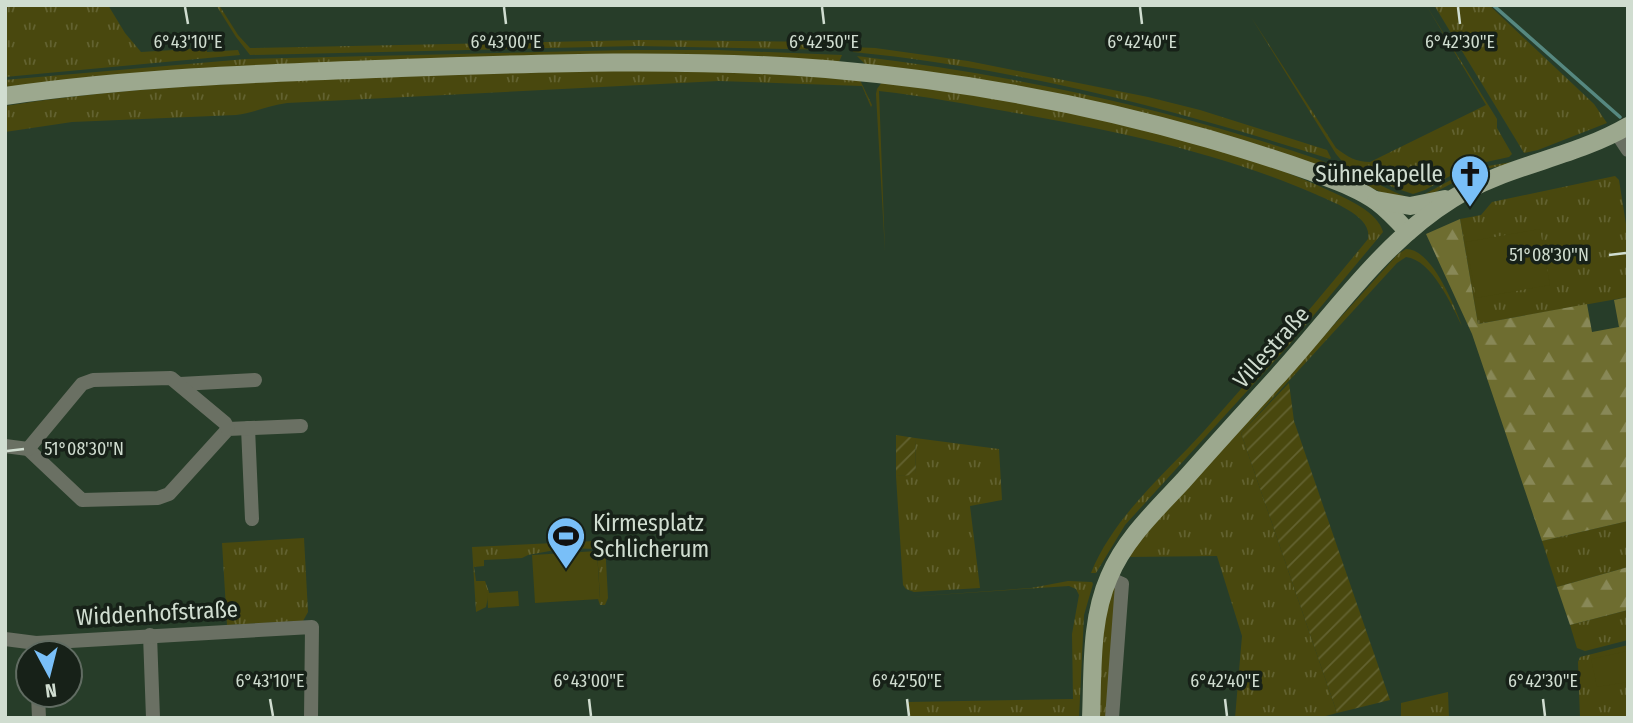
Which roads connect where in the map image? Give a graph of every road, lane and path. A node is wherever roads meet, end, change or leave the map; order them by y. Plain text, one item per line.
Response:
1 (5, 96) edge
2 (1622, 129) edge
3 (1628, 150) edge
4 (1455, 197) junction
5 (1374, 200) junction
6 (1408, 232) junction
7 (255, 380) dead end
8 (180, 384) junction
9 (301, 426) dead end
10 (248, 428) junction
11 (228, 429) junction
12 (5, 446) edge
13 (28, 449) junction
14 (252, 519) dead end
15 (1108, 578) junction
16 (150, 635) junction
17 (84, 643) edge
18 (153, 718) edge
19 (311, 718) edge
20 (1091, 718) edge
21 (1112, 718) edge

1 - 5 main road
2 - 3 street
2 - 4 main road, Villestraße
4 - 5 main road
4 - 6 main road, Villestraße
5 - 6 main road
6 - 15 main road, Villestraße
7 - 8 street
8 - 11 street
8 - 13 street
9 - 10 street
10 - 11 street
10 - 14 street
11 - 13 street
12 - 13 street
15 - 20 main road, Villestraße
15 - 21 street
16 - 17 street, Widdenhofstraße
16 - 18 street
16 - 19 street, Widdenhofstraße

